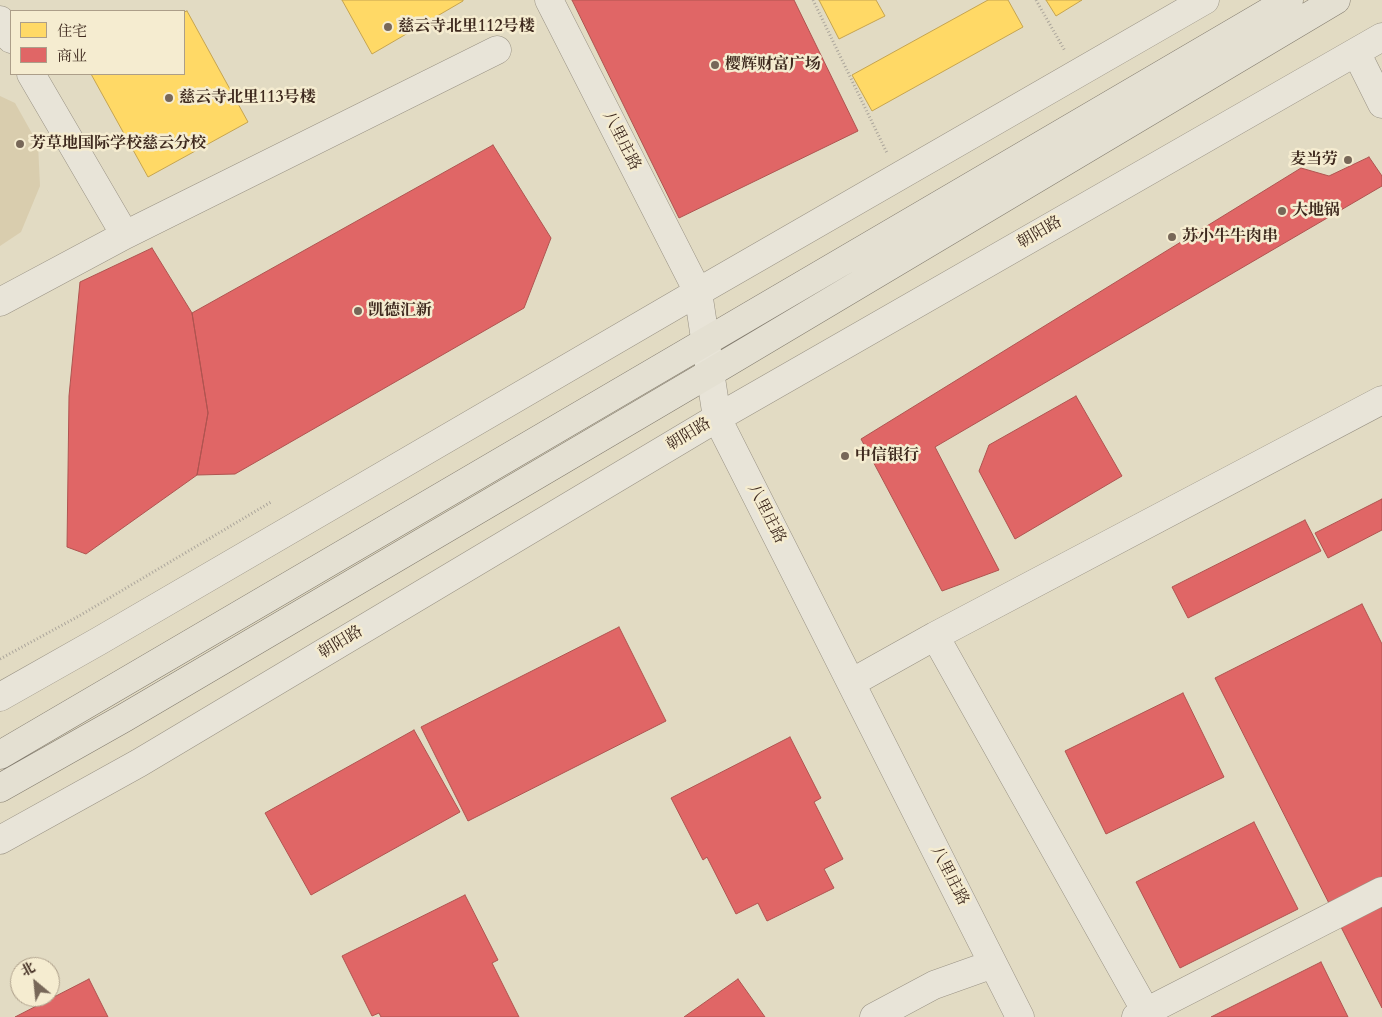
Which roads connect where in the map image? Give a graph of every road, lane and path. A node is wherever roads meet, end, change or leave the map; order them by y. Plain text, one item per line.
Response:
1 (549, 0) edge
2 (813, 0) edge
3 (1036, 0) edge
4 (1205, 0) edge
5 (1289, 0) edge
6 (1336, 0) edge
7 (0, 20) edge
8 (10, 37) edge
9 (1373, 48) edge
10 (498, 50) dead end
11 (1078, 73) junction
12 (33, 75) edge
13 (1382, 104) edge
14 (898, 177) junction
15 (125, 235) junction
16 (698, 292) junction
17 (0, 302) edge
18 (706, 341) junction
19 (710, 373) junction
20 (1382, 400) edge
21 (717, 418) junction
22 (271, 502) dead end
23 (935, 636) junction
24 (0, 659) edge
25 (851, 683) junction
26 (0, 697) edge
27 (0, 755) edge
28 (0, 788) edge
29 (0, 840) edge
30 (1382, 892) edge
31 (993, 964) junction
32 (1144, 1015) edge
33 (874, 1017) edge
34 (1020, 1017) edge

1 - 16 street, 八里庄路
2 - 14 path
3 - 11 path
4 - 11 street
5 - 18 highway
6 - 19 highway
7 - 8 street
9 - 13 street
9 - 21 street, 朝阳路
10 - 15 street
11 - 14 street
12 - 15 street
14 - 16 street
15 - 17 street
16 - 18 street, 八里庄路
16 - 26 street
18 - 19 street, 八里庄路
18 - 27 highway
19 - 21 street, 八里庄路
19 - 28 highway
20 - 23 street
21 - 25 street, 八里庄路
21 - 29 street, 朝阳路
22 - 24 path
23 - 25 street
23 - 32 street
25 - 31 street, 八里庄路
30 - 32 street
31 - 33 street
31 - 34 street, 八里庄路

